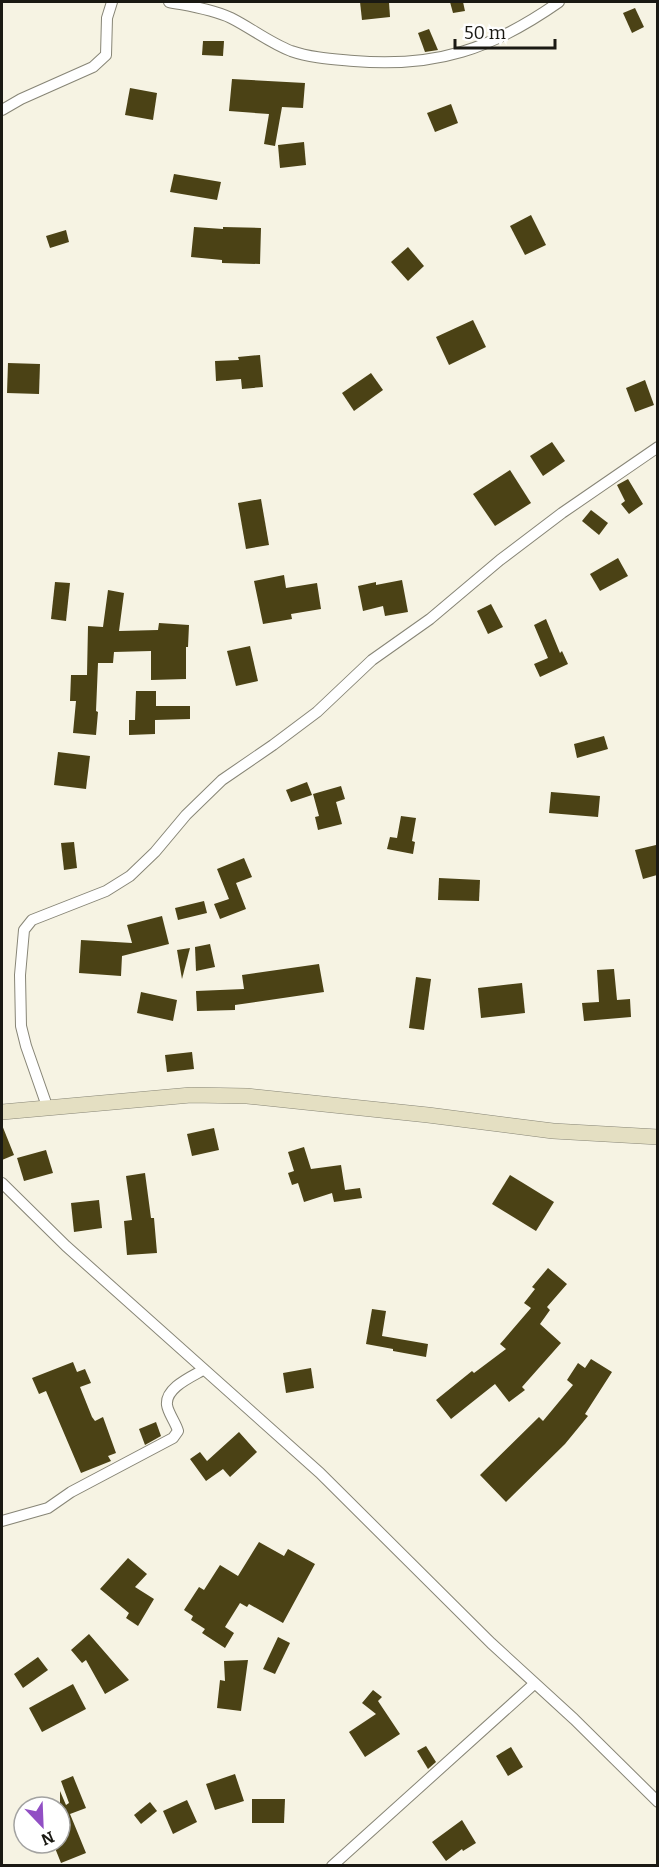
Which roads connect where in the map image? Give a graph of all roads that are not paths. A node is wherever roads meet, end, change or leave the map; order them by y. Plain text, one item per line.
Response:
1 (112, 2) edge
2 (169, 2) edge
3 (559, 2) edge
4 (2, 110) edge
5 (657, 447) edge
6 (48, 1109) junction
7 (2, 1112) edge
8 (657, 1137) edge
9 (2, 1183) edge
10 (203, 1370) junction
11 (2, 1521) edge
12 (534, 1684) junction
13 (657, 1802) edge
14 (332, 1866) edge

1 - 4 street
2 - 3 street
5 - 6 street
6 - 7 main road
6 - 8 main road
9 - 10 street
10 - 11 street
10 - 12 street
12 - 13 street
12 - 14 street

